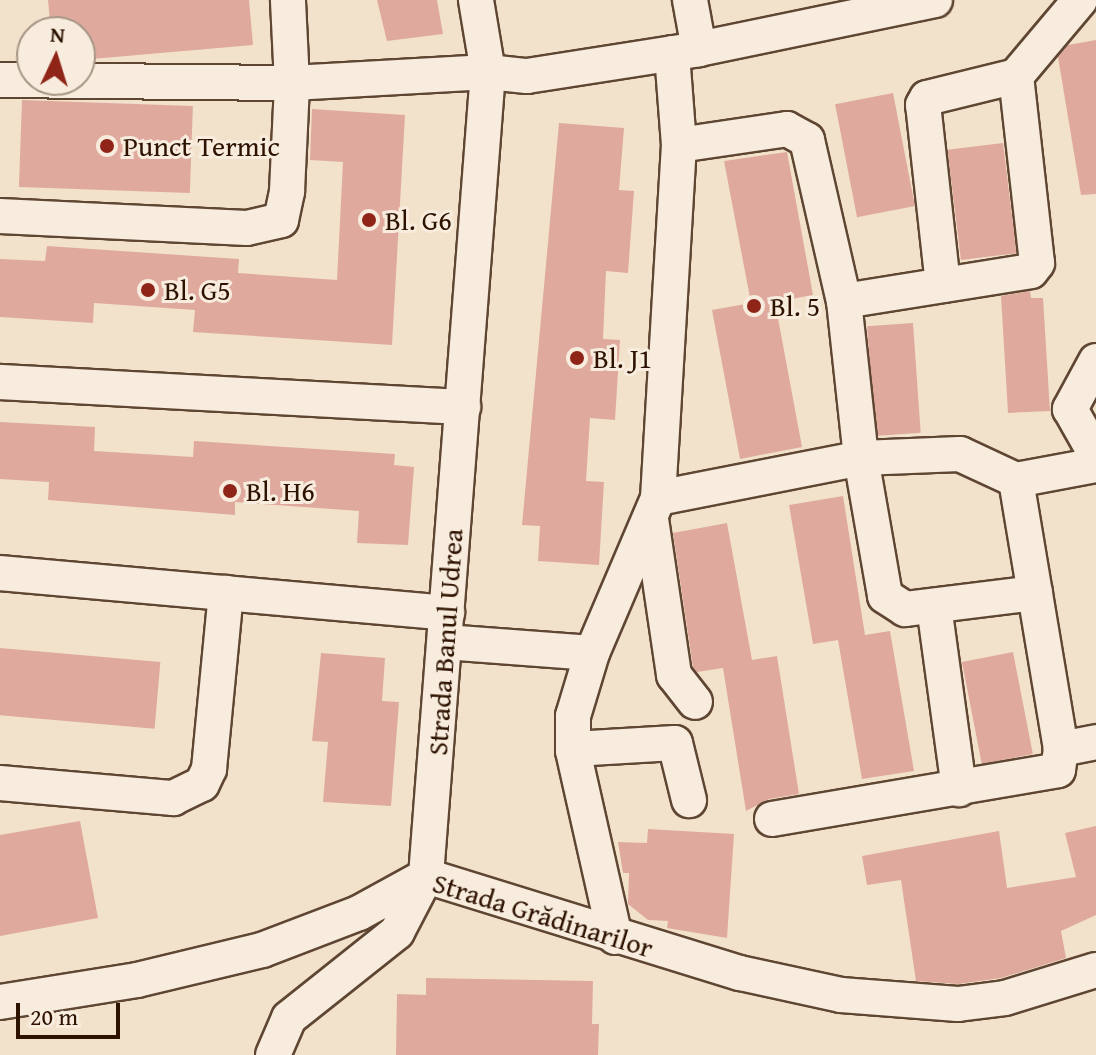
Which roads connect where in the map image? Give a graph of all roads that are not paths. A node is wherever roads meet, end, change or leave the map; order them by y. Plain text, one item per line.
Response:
1 (288, 0) edge
2 (476, 0) edge
3 (690, 0) edge
4 (935, 0) edge
5 (1080, 0) edge
6 (686, 51) junction
7 (488, 72) junction
8 (1016, 76) junction
9 (0, 80) edge
10 (292, 83) junction
11 (679, 145) junction
12 (0, 216) edge
13 (943, 285) junction
14 (844, 301) junction
15 (1096, 361) edge
16 (0, 382) edge
17 (463, 407) junction
18 (1096, 455) edge
19 (861, 458) junction
20 (1096, 465) edge
21 (1016, 480) junction
22 (655, 509) junction
23 (0, 573) edge
24 (226, 593) junction
25 (1035, 593) junction
26 (934, 606) junction
27 (446, 628) junction
28 (592, 653) junction
29 (695, 702) dead end
30 (1096, 742) edge
31 (573, 749) junction
32 (1061, 749) junction
33 (0, 783) edge
34 (959, 789) junction
35 (689, 800) dead end
36 (772, 819) dead end
37 (426, 876) junction
38 (615, 937) junction
39 (1096, 970) edge
40 (0, 1002) edge
41 (273, 1055) edge

1 - 10 street
2 - 7 street, Strada Banul Udrea
3 - 6 street
4 - 6 street
5 - 8 street
6 - 7 street
6 - 11 street
7 - 10 street
7 - 17 street, Strada Banul Udrea
8 - 13 street
8 - 13 street
9 - 10 street
10 - 12 street
11 - 14 street
11 - 22 street
13 - 14 street
14 - 19 street
15 - 18 street
16 - 17 street
17 - 27 street, Strada Banul Udrea
19 - 21 street
19 - 22 street
19 - 26 street
20 - 21 street
21 - 25 street
22 - 28 street
22 - 29 street
23 - 24 street
24 - 27 street
24 - 33 street
25 - 26 street
25 - 32 street
26 - 34 street
27 - 28 street
27 - 37 street, Strada Banul Udrea
28 - 31 street
30 - 32 street
31 - 35 street
31 - 38 street
32 - 34 street
34 - 36 street
37 - 38 street, Strada Grădinarilor
37 - 40 street, Strada Grădinarilor
37 - 41 street
38 - 39 street, Strada Grădinarilor

